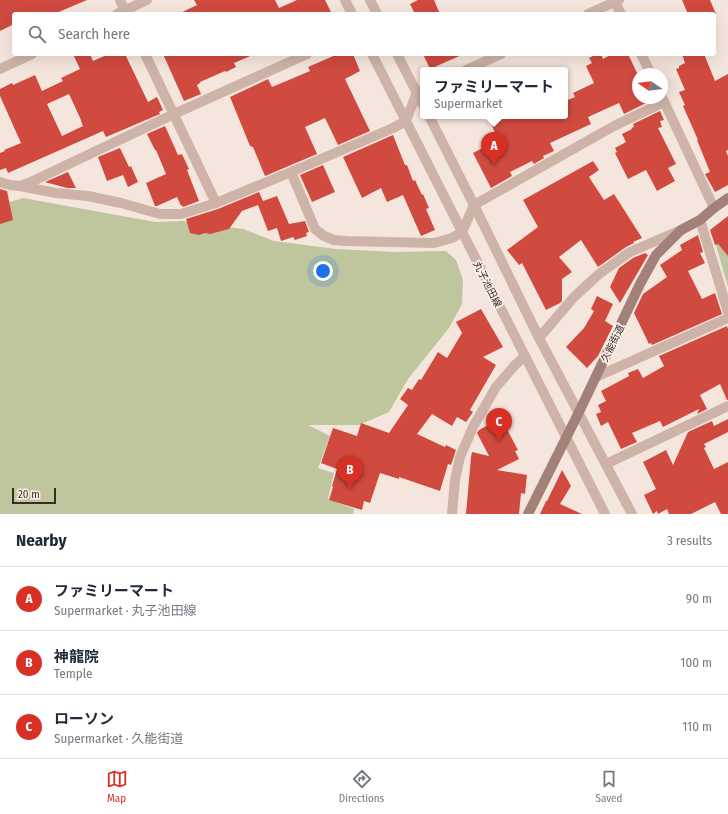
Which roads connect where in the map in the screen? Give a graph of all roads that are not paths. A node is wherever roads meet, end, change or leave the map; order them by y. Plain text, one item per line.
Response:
1 (120, 0) edge
2 (147, 0) edge
3 (345, 0) edge
4 (370, 0) edge
5 (617, 1) edge
6 (122, 12) edge
7 (124, 12) edge
8 (351, 12) edge
9 (376, 12) edge
10 (592, 12) edge
11 (620, 12) edge
12 (28, 56) edge
13 (146, 56) edge
14 (303, 56) edge
15 (373, 56) edge
16 (398, 56) edge
17 (497, 56) edge
18 (642, 56) edge
19 (473, 67) edge
20 (648, 68) edge
21 (0, 69) edge
22 (420, 91) edge
23 (655, 104) edge
24 (665, 104) edge
25 (174, 114) junction
26 (431, 119) edge
27 (406, 121) junction
28 (291, 172) junction
29 (0, 182) edge
30 (20, 186) junction
31 (728, 198) edge
32 (216, 202) junction
33 (474, 205) junction
34 (714, 208) junction
35 (700, 220) junction
36 (681, 230) junction
37 (462, 232) junction
38 (728, 312) edge
39 (728, 318) edge
40 (539, 338) junction
41 (525, 356) junction
42 (596, 377) junction
43 (728, 406) edge
44 (579, 412) junction
45 (566, 438) junction
46 (606, 464) junction
47 (452, 514) edge
48 (528, 514) edge
49 (605, 514) edge
50 (632, 514) edge

1 - 6 street
2 - 7 street
3 - 8 street
4 - 9 street
5 - 10 street
5 - 11 street
12 - 21 street
13 - 25 street
14 - 25 street
15 - 27 street, 丸子池田線
16 - 22 street
17 - 19 street
18 - 20 street
22 - 27 street
23 - 33 street
24 - 34 street
25 - 30 street
25 - 32 street
26 - 33 street
27 - 28 street
27 - 37 street, 丸子池田線
28 - 32 street
28 - 37 street
29 - 30 street
30 - 32 street
31 - 34 main road, 久能街道
33 - 37 street
33 - 40 street
34 - 35 main road, 久能街道
35 - 36 main road, 久能街道
35 - 38 street
36 - 40 street
36 - 42 main road, 久能街道
37 - 41 street, 丸子池田線
39 - 42 street
40 - 44 street
41 - 45 street, 丸子池田線
41 - 47 street
42 - 44 main road, 久能街道
43 - 46 street
44 - 45 main road, 久能街道
44 - 46 street
45 - 48 main road, 久能街道
45 - 49 street, 丸子池田線
46 - 50 street

